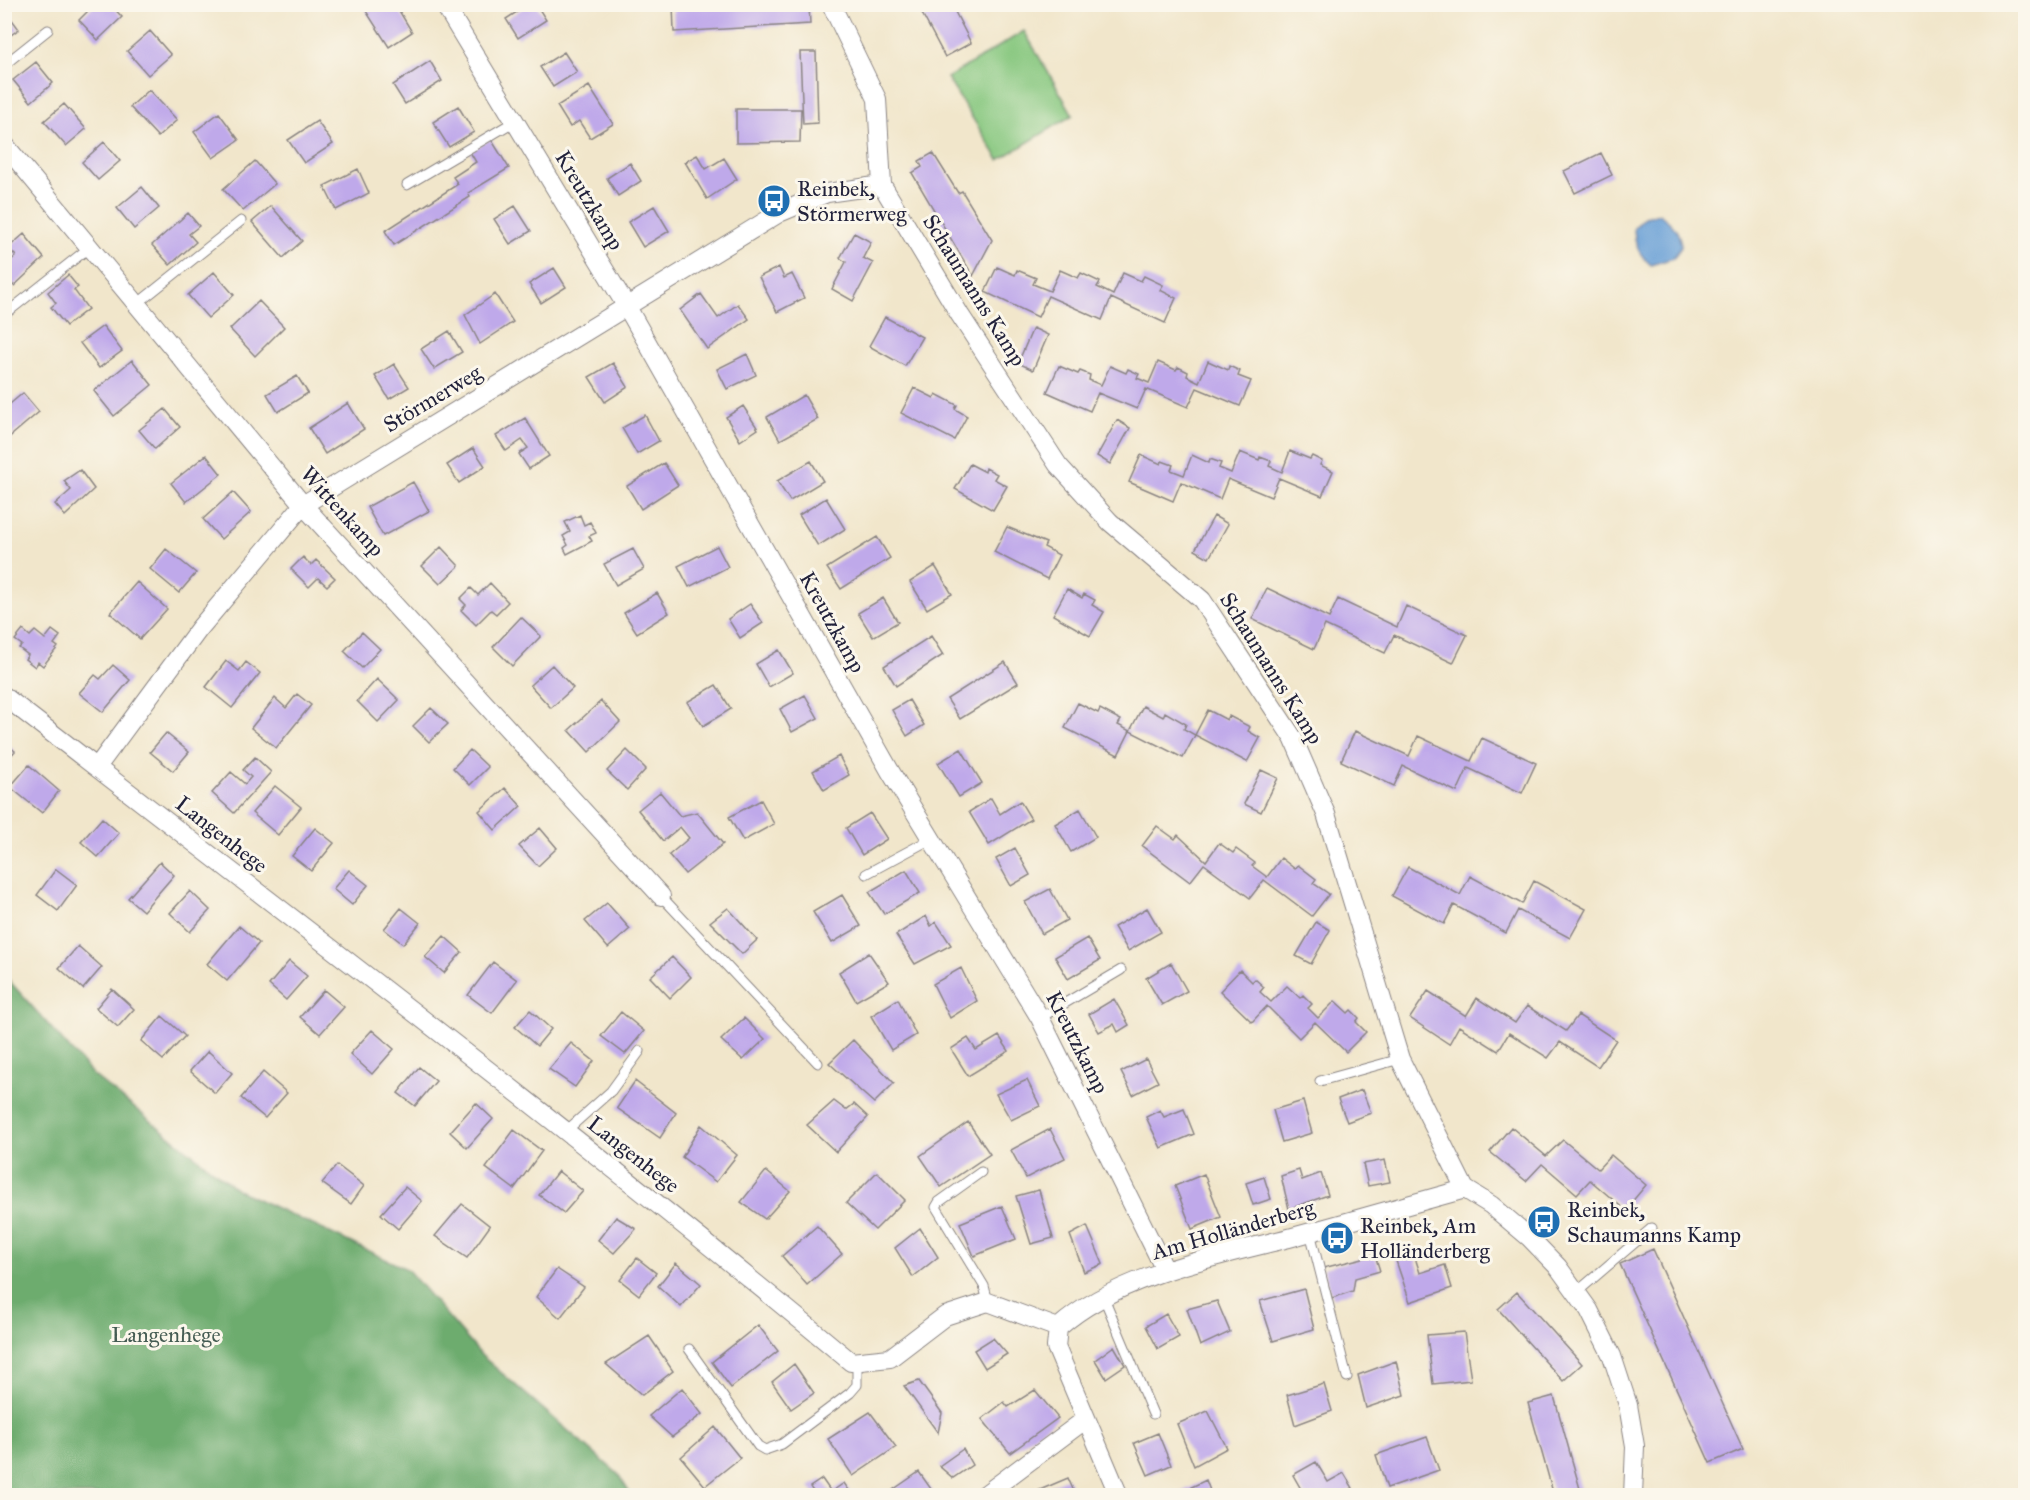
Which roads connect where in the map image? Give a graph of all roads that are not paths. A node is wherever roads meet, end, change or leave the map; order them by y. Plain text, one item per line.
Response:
1 (444, 4) edge
2 (831, 4) edge
3 (48, 30) dead end
4 (4, 65) edge
5 (515, 121) junction
6 (4, 144) edge
7 (882, 184) junction
8 (407, 185) dead end
9 (241, 221) dead end
10 (90, 247) junction
11 (137, 304) junction
12 (627, 307) junction
13 (4, 315) edge
14 (303, 505) junction
15 (4, 696) edge
16 (97, 768) junction
17 (931, 839) junction
18 (866, 874) dead end
19 (661, 896) joint
20 (1121, 970) dead end
21 (1040, 1018) junction
22 (640, 1051) dead end
23 (1400, 1059) junction
24 (818, 1063) dead end
25 (1320, 1081) dead end
26 (566, 1131) junction
27 (981, 1172) dead end
28 (1465, 1189) junction
29 (1652, 1228) dead end
30 (1310, 1232) junction
31 (1165, 1270) junction
32 (1577, 1292) junction
33 (1104, 1298) junction
34 (988, 1302) junction
35 (1058, 1328) junction
36 (689, 1349) dead end
37 (857, 1361) junction
38 (1347, 1377) dead end
39 (1153, 1414) dead end
40 (1086, 1419) junction
41 (983, 1496) edge
42 (1119, 1496) edge
43 (1633, 1496) edge

1 - 5 street, Kreutzkamp
2 - 7 street, Schaumanns Kamp
3 - 4 lane
5 - 8 lane
5 - 12 street, Kreutzkamp
6 - 10 street, Wittenkamp
7 - 12 street, Störmerweg
7 - 23 street, Schaumanns Kamp
9 - 11 lane
10 - 11 street, Wittenkamp
10 - 13 lane
11 - 14 street, Wittenkamp
12 - 14 street, Störmerweg
12 - 17 street, Kreutzkamp
14 - 16 street, Störmerweg
14 - 19 street, Wittenkamp
15 - 16 street, Langenhege
16 - 26 street, Langenhege
17 - 18 lane
17 - 21 street, Kreutzkamp
19 - 24 lane
20 - 21 lane
21 - 31 street, Kreutzkamp
22 - 26 lane
23 - 25 lane
23 - 28 street, Schaumanns Kamp
26 - 37 street, Langenhege
27 - 34 lane
28 - 30 street, Am Holländerberg
28 - 32 street
29 - 32 lane
30 - 31 street, Am Holländerberg
30 - 38 lane
31 - 33 street, Am Holländerberg
32 - 43 street
33 - 35 street, Am Holländerberg
33 - 39 lane
34 - 35 street
34 - 37 street
35 - 40 street
36 - 37 lane
40 - 41 street
40 - 42 street

